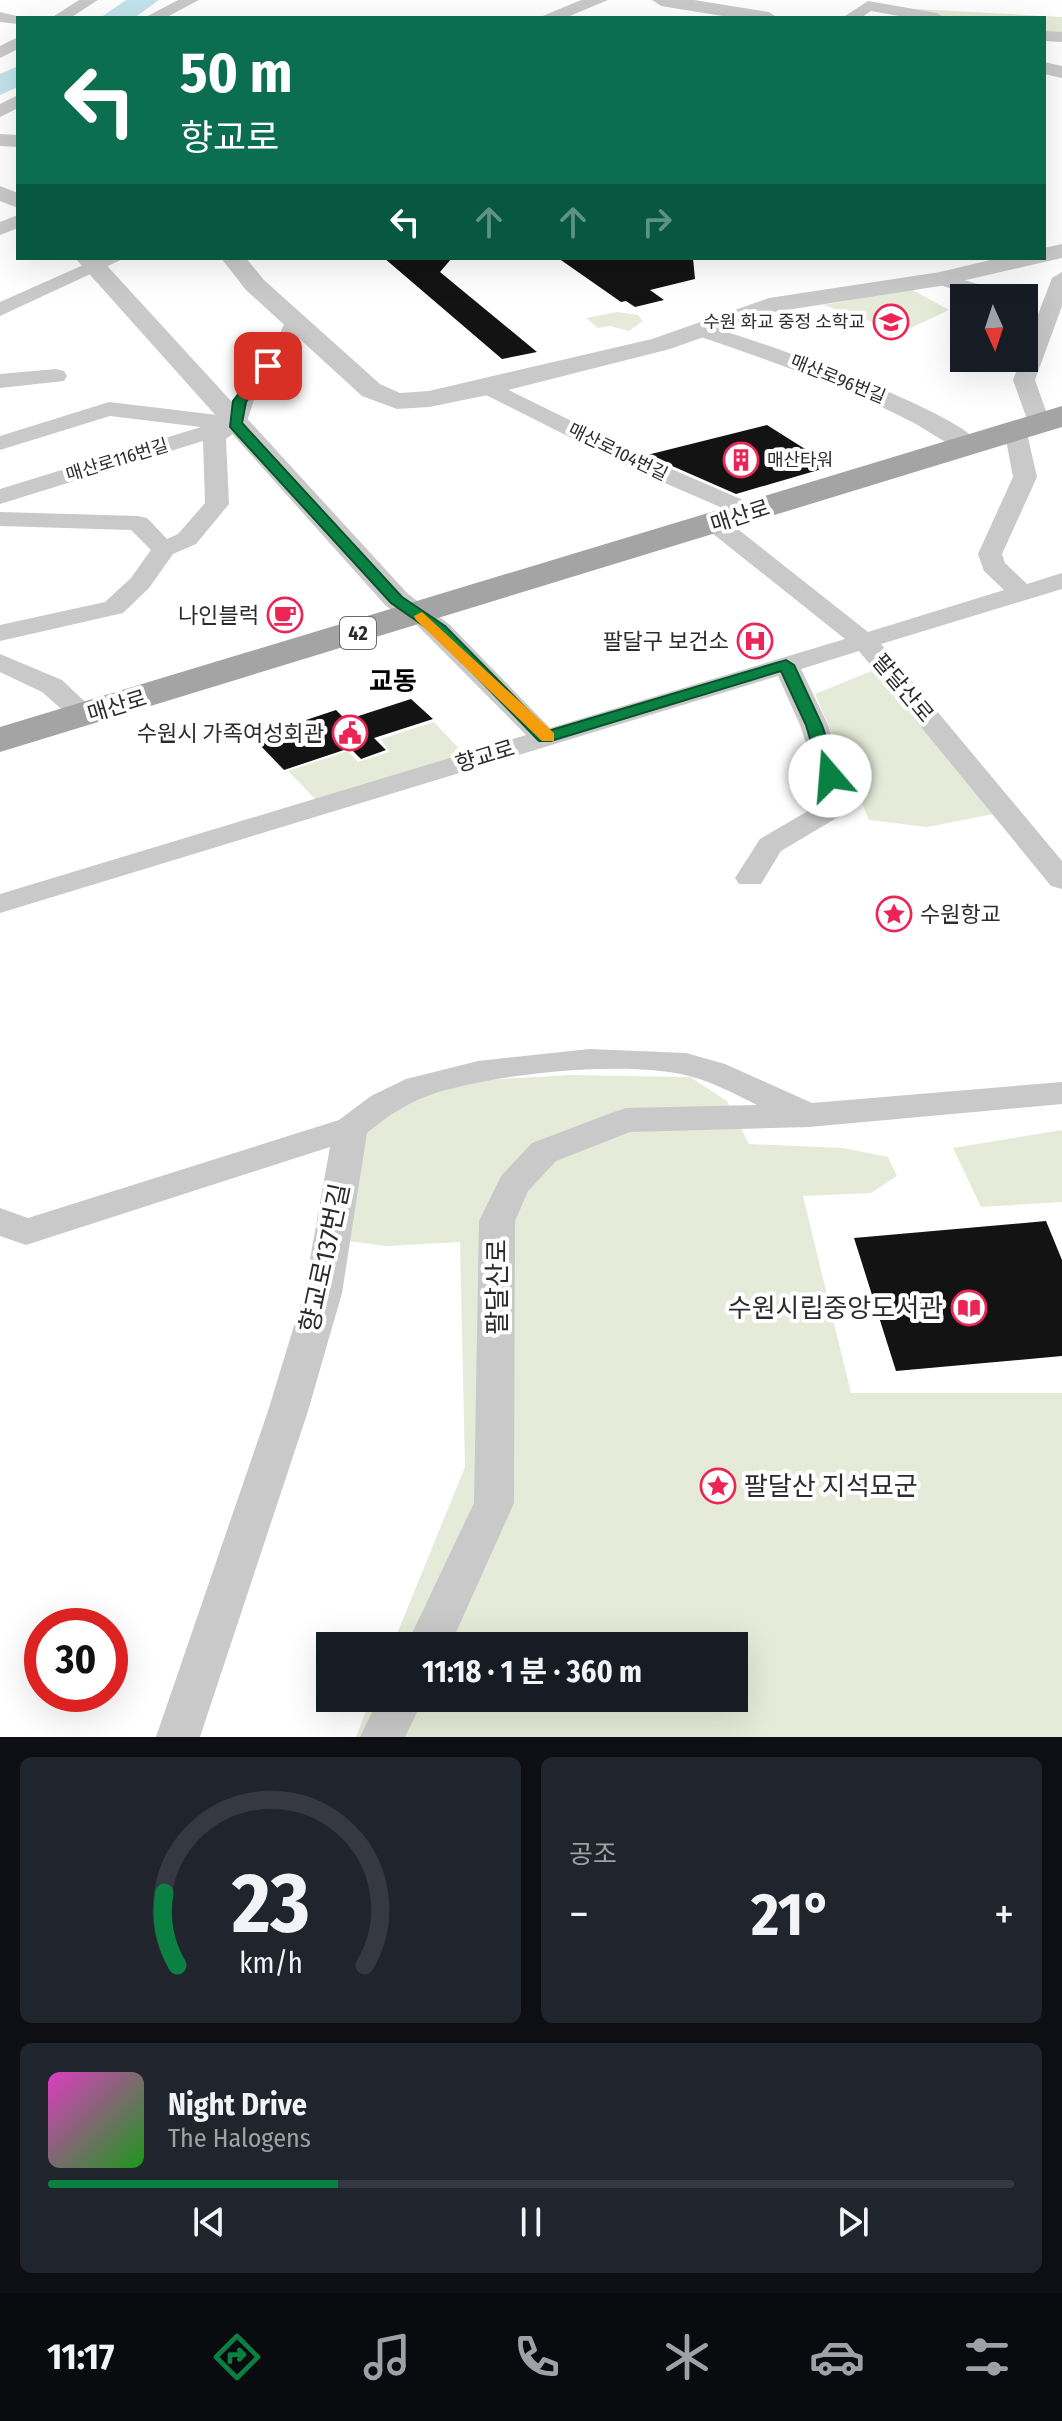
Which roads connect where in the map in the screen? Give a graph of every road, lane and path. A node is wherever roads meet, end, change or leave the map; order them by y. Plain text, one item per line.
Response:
1 (90, 0) edge
2 (191, 0) edge
3 (599, 0) edge
4 (661, 0) edge
5 (62, 16) edge
6 (156, 16) edge
7 (553, 16) edge
8 (757, 16) edge
9 (853, 16) edge
10 (926, 16) edge
11 (235, 260) edge
12 (1021, 260) edge
13 (99, 261) edge
14 (1062, 278) edge
15 (940, 279) junction
16 (957, 284) edge
17 (1038, 308) edge
18 (0, 310) edge
19 (1049, 311) junction
20 (294, 321) junction
21 (699, 330) junction
22 (56, 376) dead end
23 (0, 381) edge
24 (488, 387) junction
25 (1039, 422) edge
26 (235, 424) junction
27 (0, 443) edge
28 (969, 444) junction
29 (0, 497) edge
30 (733, 518) junction
31 (0, 519) edge
32 (164, 549) junction
33 (1062, 581) edge
34 (1022, 593) junction
35 (418, 613) junction
36 (0, 633) edge
37 (865, 642) junction
38 (0, 662) edge
39 (786, 665) junction
40 (85, 715) junction
41 (545, 738) junction
42 (0, 740) edge
43 (750, 878) dead end
44 (1062, 880) edge
45 (0, 904) edge
46 (1062, 1093) edge
47 (809, 1115) junction
48 (351, 1128) junction
49 (0, 1221) edge
50 (434, 1632) edge
51 (395, 1712) edge
52 (178, 1737) edge
53 (382, 1737) edge

1 - 5 street
2 - 6 street
3 - 7 street
4 - 8 street
9 - 10 street
11 - 20 street
12 - 15 street
13 - 18 street
13 - 26 street
14 - 19 street
15 - 16 street
15 - 21 street
17 - 19 street
19 - 25 street
20 - 24 street
20 - 26 street
21 - 24 street
21 - 28 street, 매산로96번길
22 - 23 street
24 - 30 street, 매산로104번길
25 - 28 main road, 매산로 / 42
25 - 34 street
26 - 27 street, 매산로116번길
26 - 29 street, 매산로116번길
26 - 32 street
26 - 35 street
28 - 30 main road, 매산로 / 42
30 - 35 main road, 매산로 / 42
30 - 37 street, 팔달산로
31 - 32 street
32 - 36 street
33 - 34 street, 향교로
34 - 37 street, 향교로
35 - 40 main road, 매산로 / 42
35 - 41 street
37 - 39 street, 향교로
37 - 44 street, 팔달산로
38 - 40 street
39 - 41 street, 향교로
39 - 43 street
40 - 42 main road, 매산로 / 42
41 - 45 street, 향교로
46 - 47 street, 팔달산로
47 - 48 street, 팔달산로
47 - 50 street, 팔달산로
48 - 49 street
48 - 52 street, 향교로137번길
51 - 53 street

